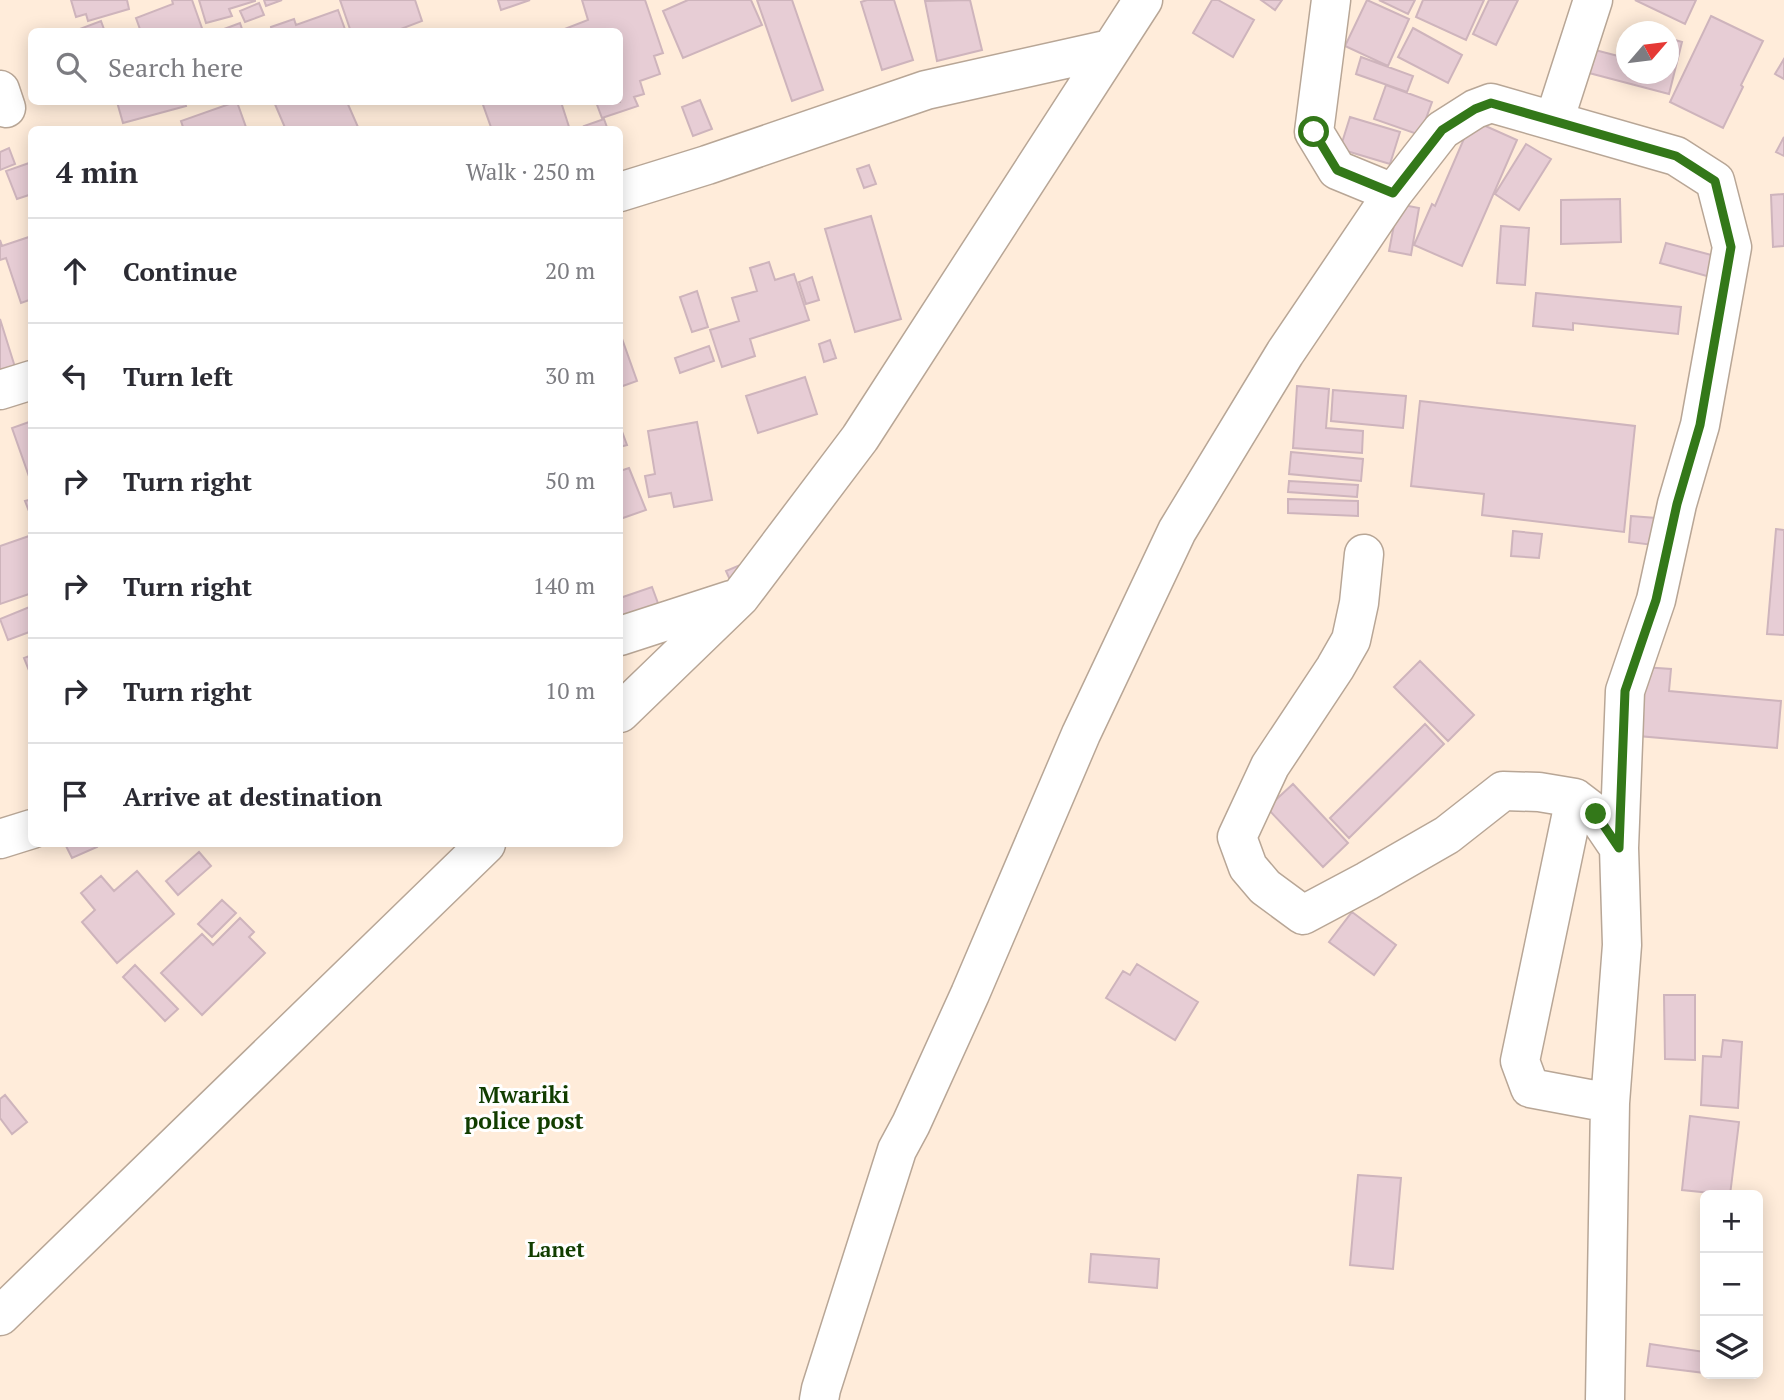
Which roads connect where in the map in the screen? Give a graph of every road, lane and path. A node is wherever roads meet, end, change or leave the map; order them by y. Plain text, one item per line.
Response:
1 (1143, 0) edge
2 (1331, 0) edge
3 (1593, 0) edge
4 (1110, 49) junction
5 (1554, 121) junction
6 (623, 191) edge
7 (1393, 193) junction
8 (28, 381) edge
9 (0, 390) edge
10 (1364, 554) dead end
11 (740, 597) junction
12 (623, 635) edge
13 (623, 710) edge
14 (1575, 798) junction
15 (28, 830) edge
16 (0, 839) edge
17 (483, 847) edge
18 (1619, 848) junction
19 (1610, 1103) junction
20 (0, 1316) edge
21 (820, 1400) edge
22 (1605, 1400) edge

1 - 4 street
2 - 7 street
3 - 5 street
4 - 6 street
4 - 11 street
5 - 7 street
5 - 18 street
7 - 21 street
8 - 9 street
10 - 14 street
11 - 12 street
11 - 13 street
14 - 18 street
14 - 19 street
15 - 16 street
17 - 20 street
18 - 19 street
19 - 22 street

